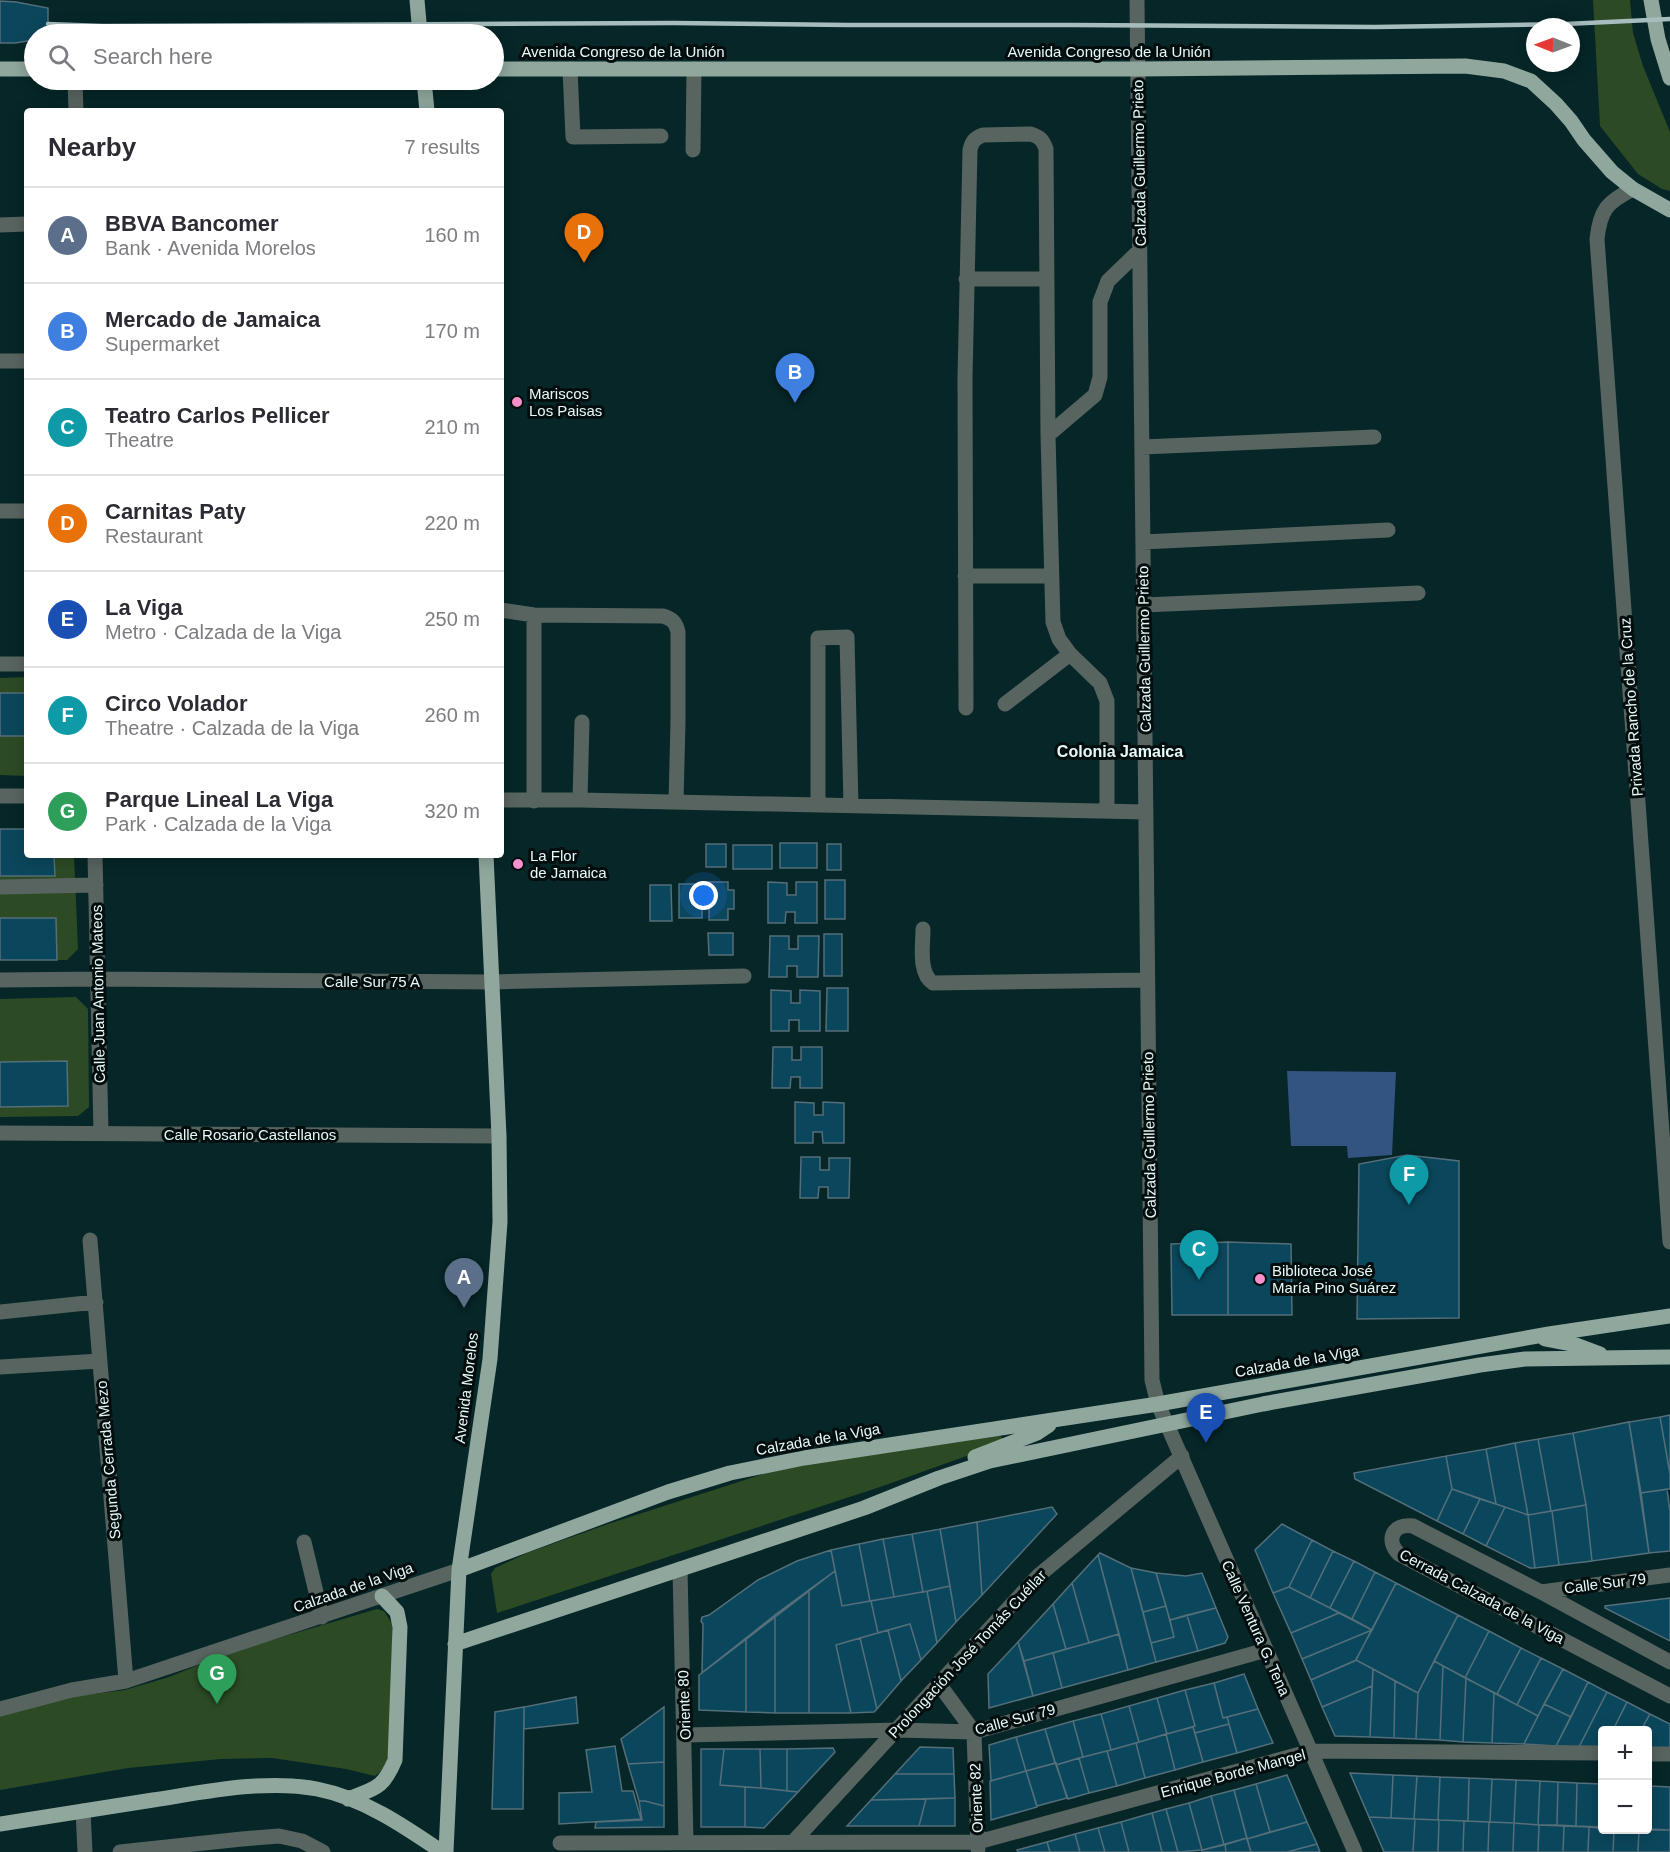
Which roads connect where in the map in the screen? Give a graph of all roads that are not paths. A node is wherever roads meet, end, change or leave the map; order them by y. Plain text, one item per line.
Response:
1 (417, 0) edge
2 (1137, 0) edge
3 (1650, 0) edge
4 (419, 24) edge
5 (0, 69) edge
6 (24, 69) edge
7 (504, 69) edge
8 (570, 69) junction
9 (694, 69) junction
10 (1138, 69) junction
11 (1670, 78) edge
12 (75, 90) edge
13 (425, 90) edge
14 (76, 108) edge
15 (427, 108) edge
16 (661, 136) dead end
17 (693, 150) dead end
18 (1633, 189) junction
19 (1670, 210) edge
20 (24, 224) edge
21 (0, 225) edge
22 (1140, 250) junction
23 (966, 279) junction
24 (1047, 279) junction
25 (0, 361) edge
26 (24, 361) edge
27 (1048, 435) junction
28 (1374, 437) dead end
29 (1142, 447) junction
30 (0, 511) edge
31 (24, 511) edge
32 (1388, 530) dead end
33 (1143, 542) junction
34 (965, 576) junction
35 (1050, 576) junction
36 (1418, 593) dead end
37 (1143, 605) junction
38 (504, 610) edge
39 (534, 615) junction
40 (1070, 654) junction
41 (0, 664) edge
42 (24, 664) edge
43 (1005, 704) dead end
44 (966, 708) dead end
45 (582, 722) dead end
46 (0, 796) edge
47 (24, 796) edge
48 (580, 800) junction
49 (504, 801) edge
50 (534, 801) junction
51 (676, 802) junction
52 (818, 805) junction
53 (850, 806) junction
54 (1107, 811) junction
55 (1146, 812) junction
56 (95, 858) edge
57 (486, 858) edge
58 (96, 885) junction
59 (0, 887) edge
60 (923, 929) dead end
61 (744, 975) dead end
62 (98, 979) junction
63 (0, 980) edge
64 (1147, 980) junction
65 (492, 982) junction
66 (0, 1133) edge
67 (101, 1133) junction
68 (499, 1136) junction
69 (90, 1240) dead end
70 (1670, 1242) edge
71 (96, 1302) junction
72 (0, 1312) edge
73 (1670, 1316) edge
74 (1526, 1338) junction
75 (1670, 1356) edge
76 (1608, 1358) junction
77 (100, 1361) junction
78 (0, 1367) edge
79 (1158, 1404) junction
80 (1058, 1420) junction
81 (1167, 1424) junction
82 (1182, 1456) junction
83 (939, 1478) junction
84 (304, 1542) dead end
85 (680, 1569) junction
86 (459, 1570) junction
87 (1670, 1575) edge
88 (1541, 1592) junction
89 (382, 1596) junction
90 (322, 1617) junction
91 (455, 1644) junction
92 (1266, 1650) junction
93 (1670, 1662) edge
94 (126, 1681) junction
95 (939, 1684) junction
96 (1670, 1696) edge
97 (0, 1709) edge
98 (897, 1730) junction
99 (974, 1732) junction
100 (684, 1735) junction
101 (1311, 1752) junction
102 (1598, 1753) edge
103 (1652, 1754) edge
104 (1670, 1754) edge
105 (348, 1799) junction
106 (83, 1811) junction
107 (0, 1824) edge
108 (686, 1842) junction
109 (793, 1842) junction
110 (560, 1843) dead end
111 (242, 1845) edge
112 (978, 1847) edge
113 (85, 1852) edge
114 (120, 1852) edge
115 (323, 1852) edge
116 (444, 1852) edge
117 (1355, 1852) edge

1 - 4 main road
2 - 10 street, Calzada Guillermo Prieto
3 - 11 main road
5 - 6 main road
7 - 8 main road, Avenida Congreso de la Unión
8 - 9 main road, Avenida Congreso de la Unión
8 - 16 street
9 - 10 main road, Avenida Congreso de la Unión
9 - 17 street
10 - 18 main road, Avenida Congreso de la Unión
10 - 22 street, Calzada Guillermo Prieto
12 - 14 street
13 - 15 main road
18 - 19 main road, Avenida Congreso de la Unión
18 - 70 street, Privada Rancho de la Cruz
20 - 21 street
22 - 27 street
22 - 29 street, Calzada Guillermo Prieto
23 - 24 street
23 - 24 street
23 - 34 street
24 - 27 street
25 - 26 street
27 - 35 street
28 - 29 street
29 - 33 street, Calzada Guillermo Prieto
30 - 31 street
32 - 33 street
33 - 37 street, Calzada Guillermo Prieto
34 - 35 street
34 - 44 street
35 - 40 street
36 - 37 street
37 - 55 street, Calzada Guillermo Prieto
38 - 39 street
39 - 50 street
39 - 51 street
40 - 43 street
40 - 54 street
41 - 42 street
45 - 48 street
46 - 47 street
48 - 50 street
48 - 51 street
49 - 50 street
51 - 52 street
52 - 53 street
52 - 53 street
53 - 54 street
54 - 55 street
55 - 64 street, Calzada Guillermo Prieto
56 - 58 street, Calle Juan Antonio Mateos
57 - 65 main road, Avenida Morelos
58 - 59 street
58 - 62 street, Calle Juan Antonio Mateos
60 - 64 street
61 - 65 street, Calle Sur 75 A
62 - 63 street, Calle Sur 75 A
62 - 65 street, Calle Sur 75 A
62 - 67 street, Calle Juan Antonio Mateos
64 - 79 street, Calzada Guillermo Prieto
65 - 68 main road, Avenida Morelos
66 - 67 street, Calle Rosario Castellanos
67 - 68 street, Calle Rosario Castellanos
68 - 86 main road, Avenida Morelos
69 - 71 street, Segunda Cerrada Mezo
71 - 72 street
71 - 77 street, Segunda Cerrada Mezo
73 - 74 main road, Calzada de la Viga
74 - 76 main road
74 - 79 main road, Calzada de la Viga
75 - 76 main road
76 - 81 main road
77 - 78 street
77 - 94 street, Segunda Cerrada Mezo
79 - 80 main road, Calzada de la Viga
79 - 81 street, Calle Ventura G. Tena
80 - 83 main road
80 - 86 main road, Calzada de la Viga
81 - 82 street, Calle Ventura G. Tena
81 - 83 main road
82 - 92 street, Calle Ventura G. Tena
82 - 95 street, Prolongación José Tomás Cuéllar
83 - 85 main road
84 - 90 street
85 - 91 main road
85 - 100 street, Oriente 80
86 - 89 street, Calzada de la Viga
86 - 91 main road, Avenida Morelos
87 - 88 street, Calle Sur 79
88 - 93 street, Cerrada Calzada de la Viga
88 - 96 street, Cerrada Calzada de la Viga
89 - 90 street, Calzada de la Viga
89 - 105 main road
90 - 94 street, Calzada de la Viga
91 - 116 main road, Avenida Morelos
92 - 99 street, Calle Sur 79
92 - 101 street, Calle Ventura G. Tena
94 - 97 street, Calzada de la Viga
95 - 98 street, Prolongación José Tomás Cuéllar
95 - 99 street
98 - 99 street, Calle Sur 79
98 - 100 street, Calle Sur 79
98 - 109 street, Prolongación José Tomás Cuéllar
99 - 112 street, Oriente 82
100 - 108 street, Oriente 80
101 - 102 street, Enrique Borde Mangel
101 - 112 street, Enrique Borde Mangel
101 - 117 street, Calle Ventura G. Tena
103 - 104 street
105 - 106 main road
105 - 116 main road
106 - 107 main road
106 - 113 street
108 - 109 street, Enrique Borde Mangel
108 - 110 street, Enrique Borde Mangel
109 - 112 street, Enrique Borde Mangel
111 - 114 street
111 - 115 street

